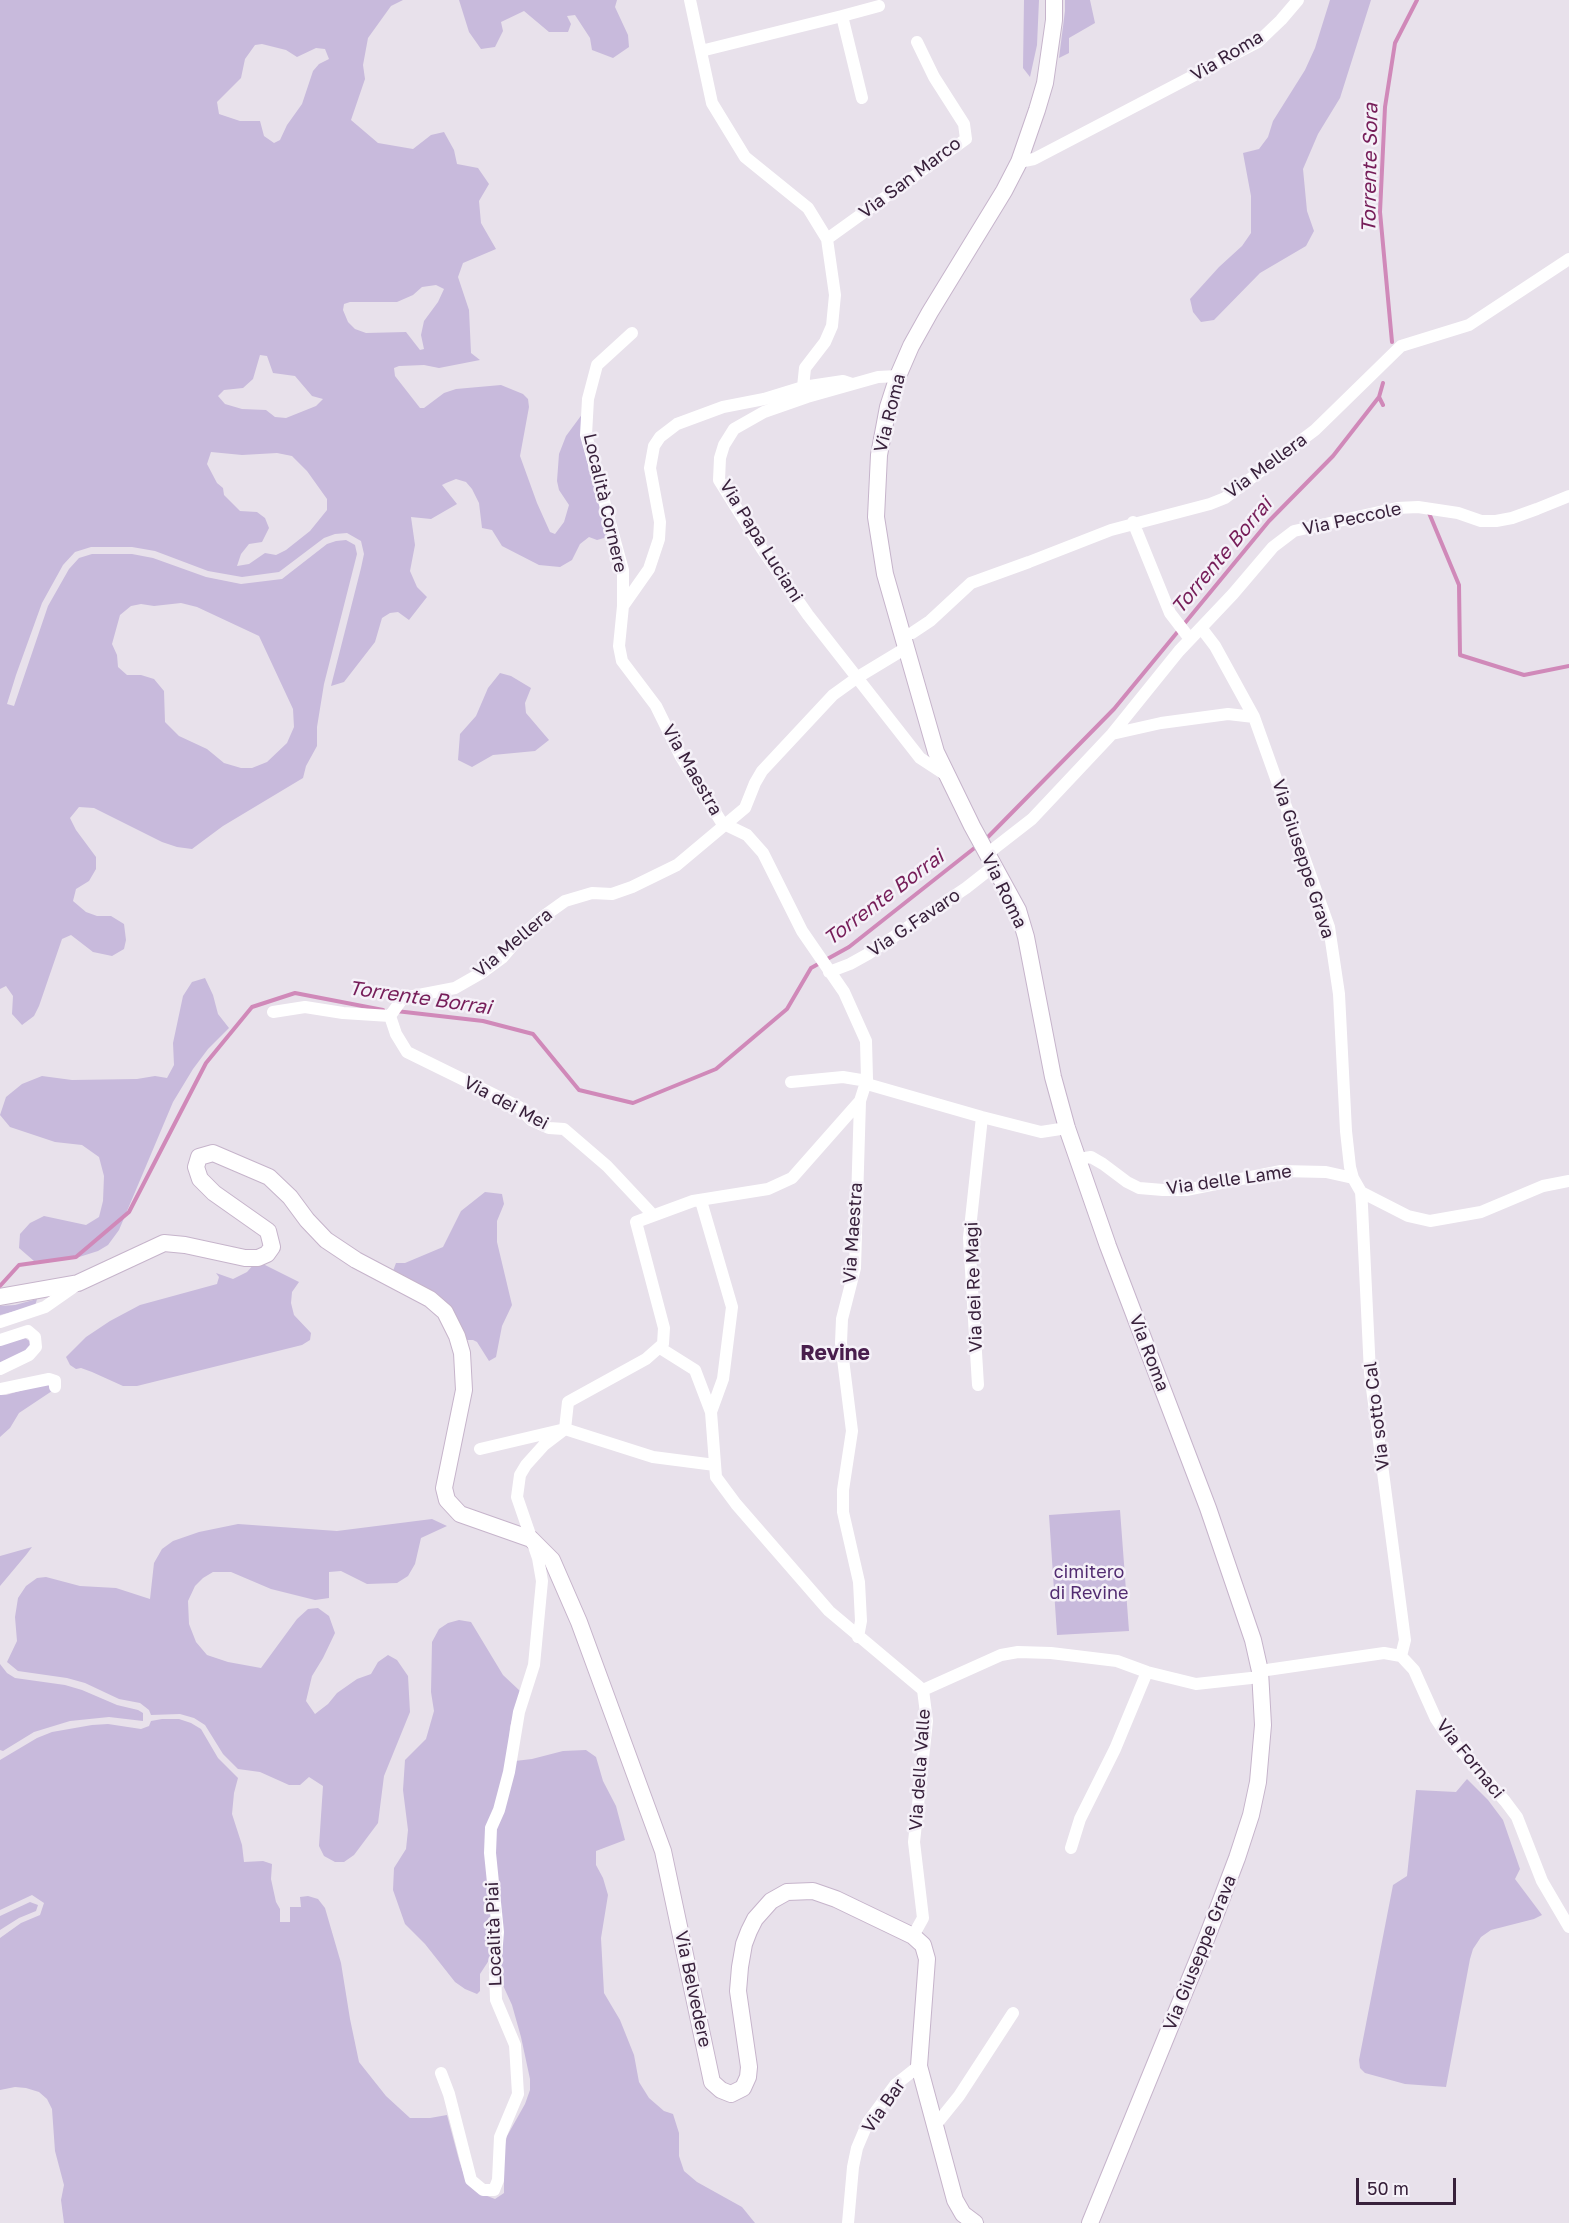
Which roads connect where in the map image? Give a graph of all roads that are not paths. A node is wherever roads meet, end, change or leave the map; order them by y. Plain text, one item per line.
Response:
1 (690, 0) edge
2 (1054, 0) edge
3 (1298, 0) edge
4 (879, 6) dead end
5 (842, 16) junction
6 (917, 42) dead end
7 (701, 51) junction
8 (861, 98) dead end
9 (1019, 162) junction
10 (827, 239) junction
11 (1569, 259) edge
12 (632, 333) dead end
13 (898, 376) junction
14 (852, 384) junction
15 (803, 387) junction
16 (1569, 496) edge
17 (1133, 522) junction
18 (622, 606) junction
19 (1202, 629) junction
20 (1187, 636) junction
21 (904, 642) junction
22 (858, 677) junction
23 (1254, 717) junction
24 (1112, 734) junction
25 (946, 775) junction
26 (726, 825) junction
27 (989, 856) junction
28 (827, 969) junction
29 (273, 1012) dead end
30 (392, 1013) junction
31 (791, 1082) dead end
32 (867, 1082) junction
33 (860, 1101) junction
34 (982, 1117) junction
35 (1066, 1128) junction
36 (1078, 1159) junction
37 (1353, 1178) junction
38 (1569, 1181) edge
39 (1361, 1192) junction
40 (701, 1201) junction
41 (653, 1215) junction
42 (78, 1283) junction
43 (0, 1298) edge
44 (0, 1322) edge
45 (0, 1340) edge
46 (660, 1348) junction
47 (0, 1369) edge
48 (978, 1385) dead end
49 (55, 1388) dead end
50 (0, 1389) edge
51 (711, 1412) junction
52 (565, 1429) junction
53 (480, 1449) dead end
54 (715, 1465) junction
55 (531, 1539) junction
56 (858, 1637) junction
57 (1401, 1656) junction
58 (1146, 1672) junction
59 (1260, 1674) junction
60 (922, 1690) junction
61 (1071, 1848) dead end
62 (1569, 1927) edge
63 (913, 1936) junction
64 (1013, 2013) dead end
65 (918, 2066) junction
66 (441, 2073) dead end
67 (934, 2127) junction
68 (848, 2223) edge
69 (975, 2223) edge
70 (1090, 2223) edge

1 - 7 street
2 - 9 main road, Via Roma
3 - 9 street, Via Roma
4 - 5 street
5 - 7 street
5 - 8 street
6 - 10 street, Via San Marco
7 - 10 street
9 - 13 main road, Via Roma
10 - 15 street
11 - 17 street, Via Mellera
12 - 18 street, Località Cornere
13 - 14 street, Via Papa Luciani
13 - 21 main road, Via Roma
14 - 15 street
14 - 22 street, Via Papa Luciani
15 - 18 street
16 - 19 street, Via Peccole
17 - 20 street
17 - 21 street, Via Mellera
18 - 26 street, Via Maestra
19 - 20 street, Via Peccole
19 - 23 street, Via Giuseppe Grava
20 - 24 street, Via Peccole
21 - 22 street, Via Mellera
21 - 25 main road, Via Roma
22 - 25 street, Via Papa Luciani
22 - 26 street, Via Mellera
23 - 24 street
23 - 37 street, Via Giuseppe Grava
24 - 27 street, Via Peccole
25 - 27 main road, Via Roma
26 - 28 street, Via Maestra
26 - 30 street, Via Mellera
27 - 28 street, Via G.Favaro
27 - 35 main road, Via Roma
28 - 32 street, Via Maestra
29 - 30 street
30 - 41 street, Via dei Mei
31 - 32 street
32 - 33 street, Via Maestra
32 - 34 street
33 - 40 street
33 - 56 street, Via Maestra
34 - 35 street
34 - 48 street, Via dei Re Magi
35 - 36 main road, Via Roma
36 - 37 street, Via delle Lame
36 - 59 main road, Via Roma
37 - 39 street, Via sotto Cal
38 - 39 street
39 - 57 street, Via sotto Cal
40 - 41 street
40 - 51 street
41 - 46 street
42 - 43 main road
42 - 44 street
42 - 55 main road
45 - 47 street
46 - 51 street
46 - 52 street
49 - 50 street
51 - 54 street, Via della Valle
52 - 53 street
52 - 54 street
52 - 55 street
54 - 56 street, Via della Valle
55 - 63 main road, Via Belvedere
55 - 66 street, Località Piai
56 - 60 street, Via della Valle
57 - 59 street
57 - 62 street, Via Fornaci
58 - 59 street
58 - 60 street
58 - 61 street
59 - 70 main road, Via Giuseppe Grava
60 - 63 street, Via della Valle
63 - 65 main road
64 - 67 street
65 - 67 main road
65 - 68 street, Via Bar
67 - 69 main road

